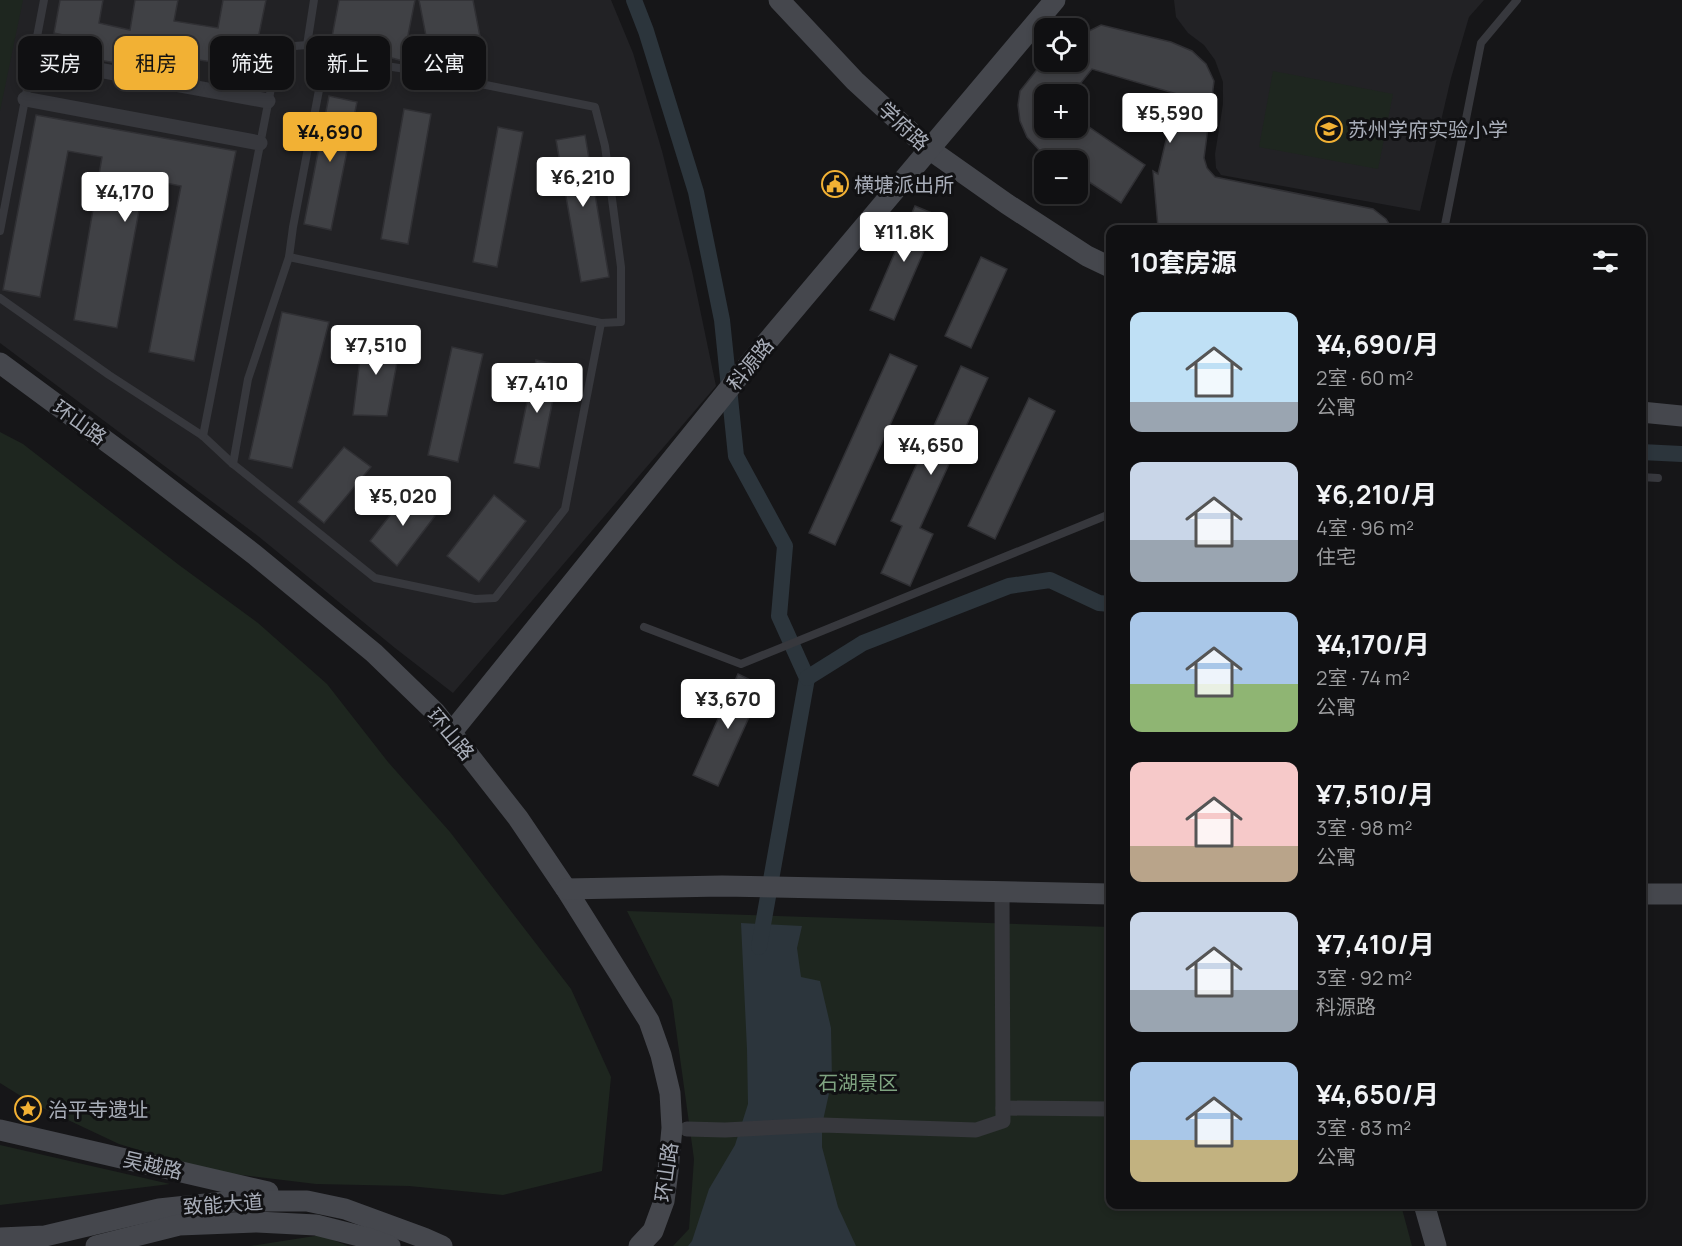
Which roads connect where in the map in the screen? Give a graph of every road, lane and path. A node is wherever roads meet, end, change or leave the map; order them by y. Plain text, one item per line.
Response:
1 (44, 0) edge
2 (314, 0) edge
3 (779, 0) edge
4 (1055, 0) edge
5 (1517, 0) edge
6 (37, 36) edge
7 (308, 36) edge
8 (306, 45) edge
9 (390, 67) edge
10 (102, 71) edge
11 (27, 90) edge
12 (319, 90) edge
13 (25, 99) junction
14 (268, 101) junction
15 (260, 143) junction
16 (929, 149) junction
17 (1445, 225) edge
18 (0, 231) edge
19 (289, 257) junction
20 (1106, 265) edge
21 (0, 298) edge
22 (601, 323) junction
23 (0, 363) edge
24 (1646, 412) edge
25 (1682, 416) edge
26 (202, 436) junction
27 (233, 464) junction
28 (1646, 477) edge
29 (1658, 478) dead end
30 (1106, 516) edge
31 (644, 627) dead end
32 (451, 733) junction
33 (566, 889) junction
34 (1002, 892) junction
35 (1106, 894) edge
36 (1646, 894) edge
37 (1682, 894) edge
38 (1003, 1108) junction
39 (1106, 1109) edge
40 (687, 1129) dead end
41 (0, 1130) edge
42 (307, 1201) junction
43 (1425, 1209) edge
44 (0, 1238) edge
45 (96, 1246) edge
46 (390, 1246) edge
47 (442, 1246) edge
48 (639, 1246) edge
49 (1436, 1246) edge

1 - 6 lane
2 - 7 lane
3 - 16 street, 学府路
4 - 16 street, 科源路
5 - 17 lane
8 - 14 lane
9 - 22 lane
10 - 14 street
11 - 13 lane
12 - 19 lane
13 - 15 street
13 - 18 lane
14 - 15 lane
15 - 26 lane
16 - 20 street, 学府路
16 - 32 street, 科源路
19 - 22 lane
19 - 27 lane
21 - 26 lane
22 - 27 lane
23 - 32 street, 环山路
24 - 25 street
26 - 27 lane
28 - 29 lane
30 - 31 lane
32 - 33 street, 环山路
33 - 34 street
33 - 48 street, 环山路
34 - 35 street
34 - 38 street
36 - 37 street
38 - 39 street
38 - 40 street
41 - 42 street, 吴越路
42 - 44 street, 致能大道
42 - 47 street, 致能大道
43 - 49 street
45 - 46 street, 致能大道

